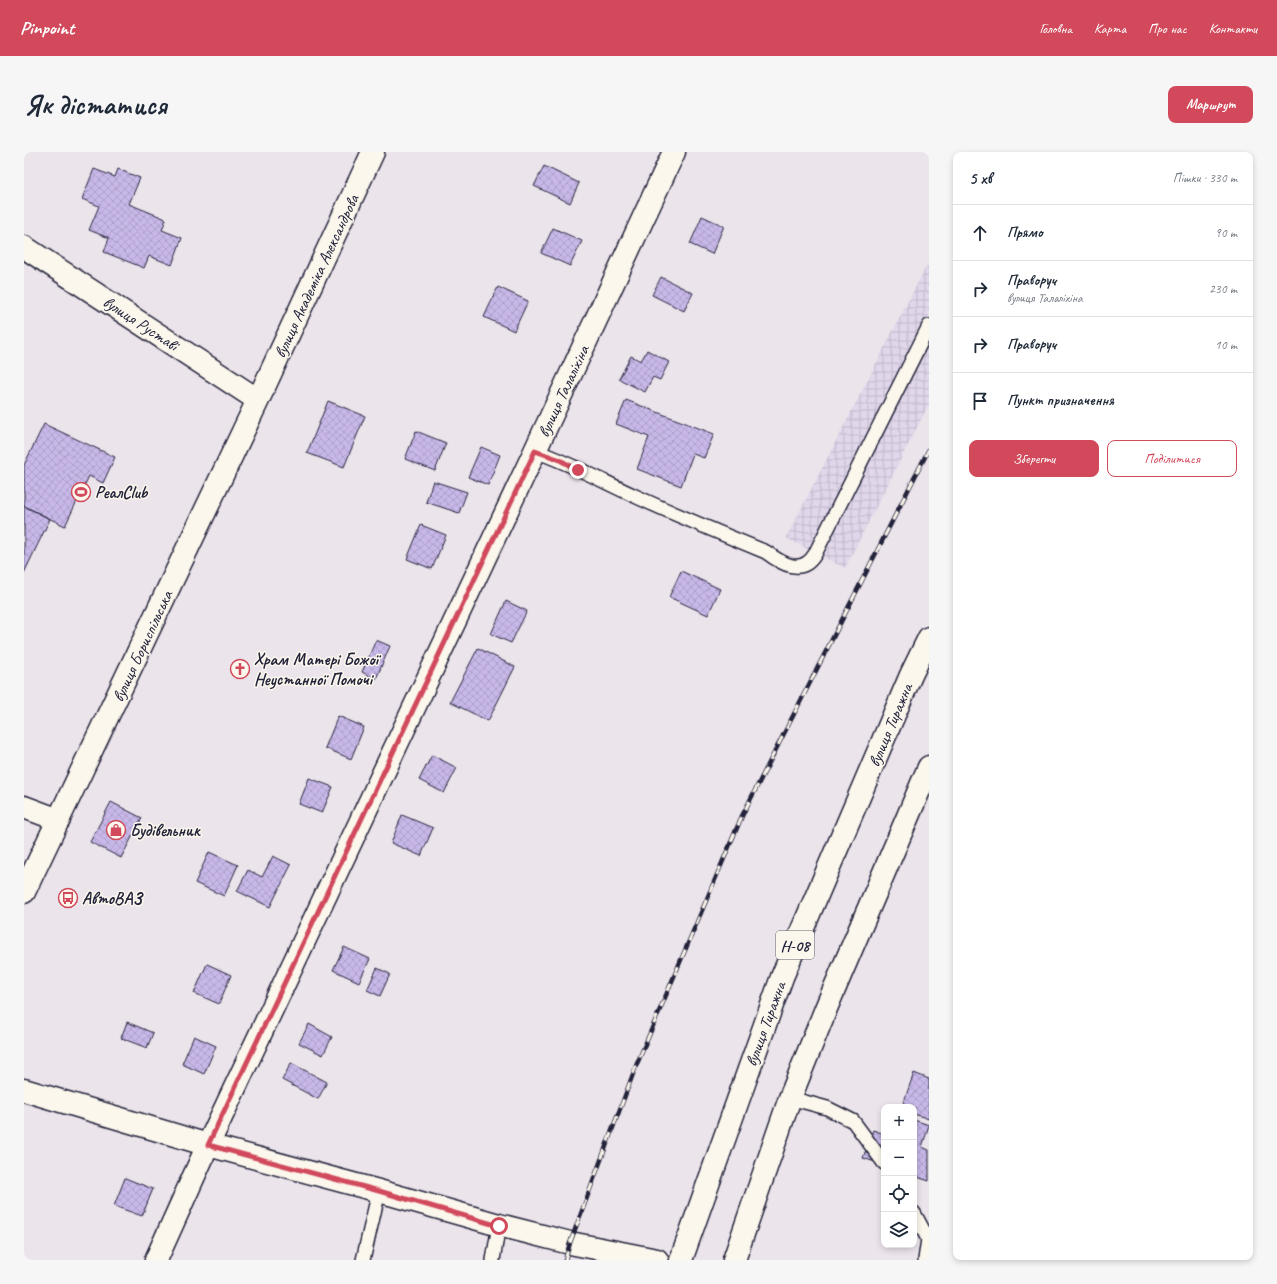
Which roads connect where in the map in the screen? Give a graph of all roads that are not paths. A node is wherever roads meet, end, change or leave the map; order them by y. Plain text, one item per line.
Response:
1 (373, 152) edge
2 (674, 152) edge
3 (24, 247) edge
4 (929, 326) edge
5 (258, 400) junction
6 (535, 451) junction
7 (929, 638) edge
8 (929, 767) edge
9 (24, 807) edge
10 (59, 820) junction
11 (24, 892) edge
12 (24, 1090) edge
13 (790, 1098) junction
14 (208, 1145) junction
15 (881, 1159) edge
16 (379, 1191) junction
17 (917, 1218) edge
18 (499, 1226) junction
19 (156, 1260) edge
20 (363, 1260) edge
21 (493, 1260) edge
22 (657, 1260) edge
23 (681, 1260) edge
24 (734, 1260) edge
25 (925, 1260) edge

1 - 5 street, вулиця Академіка Александрова
2 - 6 street, вулиця Талаліхіна
3 - 5 street, вулиця Руставі
4 - 6 lane
5 - 10 street, вулиця Бориспільська
6 - 14 street, вулиця Талаліхіна
7 - 23 street, вулиця Тиражна / Н-08
8 - 13 street
9 - 10 street
10 - 11 street, вулиця Бориспільська
12 - 14 street
13 - 15 lane
13 - 24 street
14 - 16 street
14 - 19 street, вулиця Талаліхіна
16 - 18 street
16 - 20 lane
17 - 25 lane
18 - 21 lane
18 - 22 street

